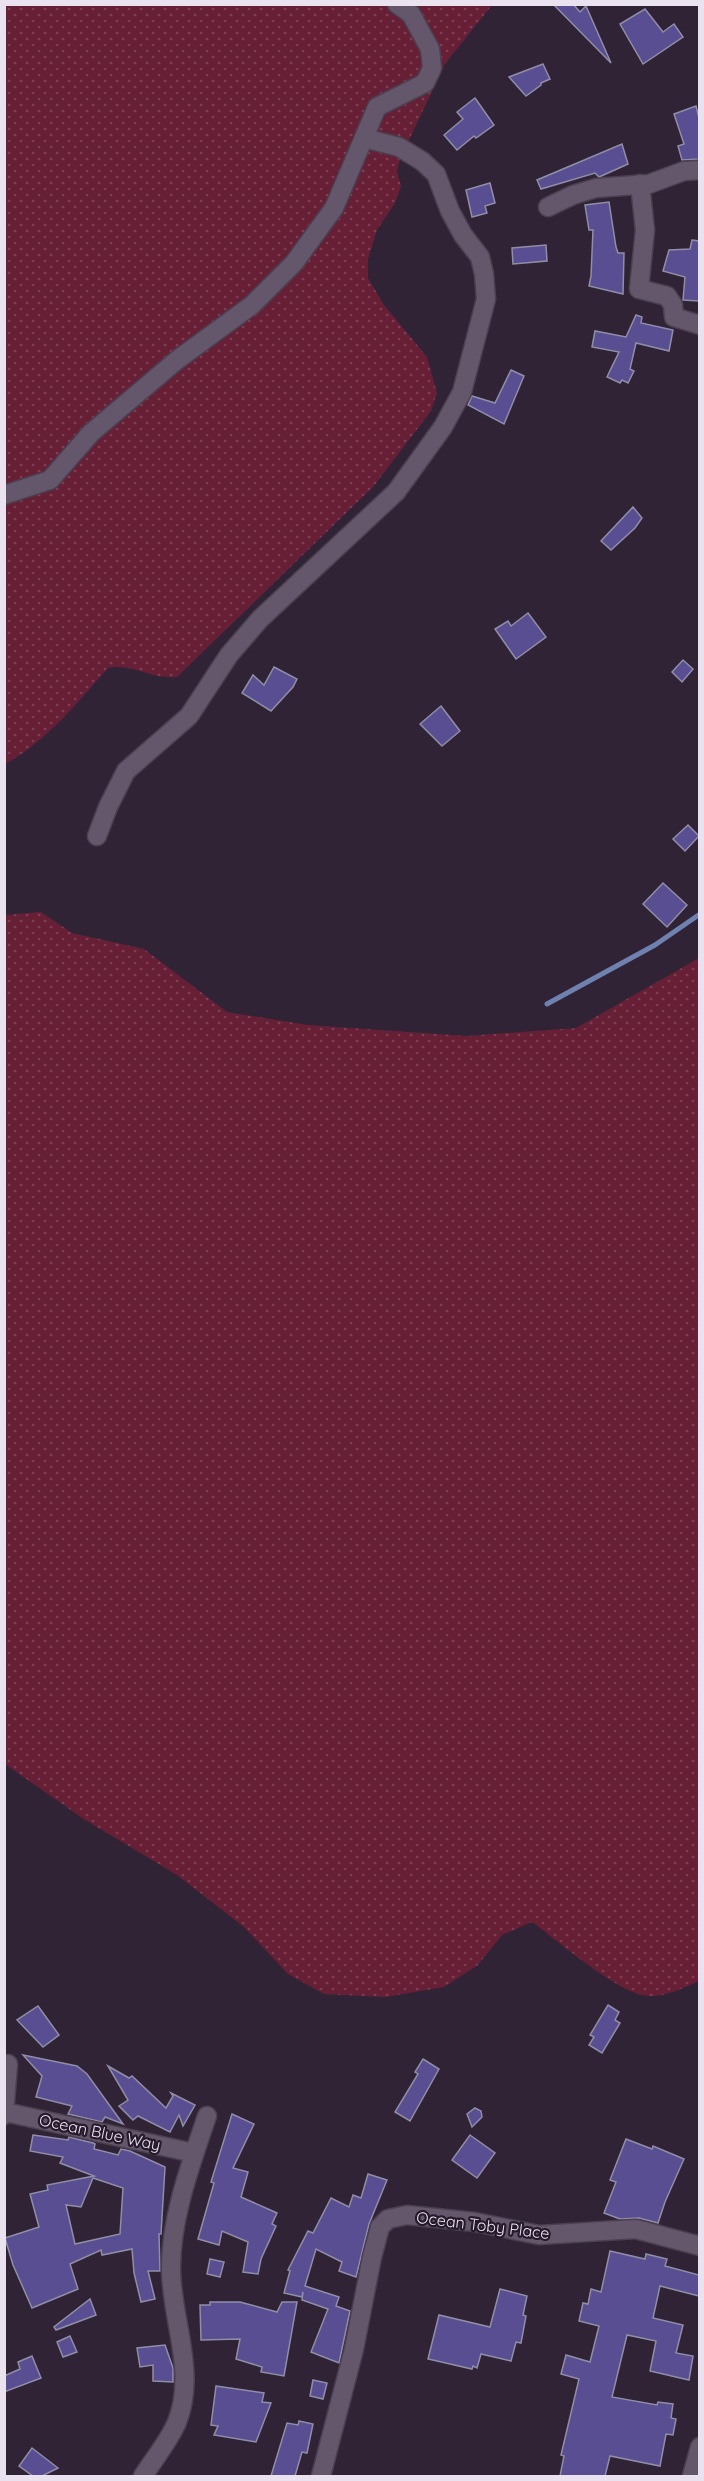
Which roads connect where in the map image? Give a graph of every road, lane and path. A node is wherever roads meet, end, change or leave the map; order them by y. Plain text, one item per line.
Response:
1 (398, 4) edge
2 (364, 138) junction
3 (699, 170) edge
4 (640, 184) junction
5 (548, 207) dead end
6 (699, 325) edge
7 (4, 495) edge
8 (97, 836) dead end
9 (8, 2064) dead end
10 (5, 2114) edge
11 (207, 2116) dead end
12 (194, 2152) junction
13 (699, 2246) edge
14 (699, 2447) edge
15 (143, 2476) edge
16 (321, 2476) edge
17 (692, 2476) edge

1 - 2 street
2 - 7 street
2 - 8 street
3 - 4 street
4 - 5 street
4 - 6 street
9 - 10 street
10 - 12 street, Ocean Blue Way
11 - 12 street
12 - 15 street
13 - 16 street, Ocean Toby Place
14 - 17 street

